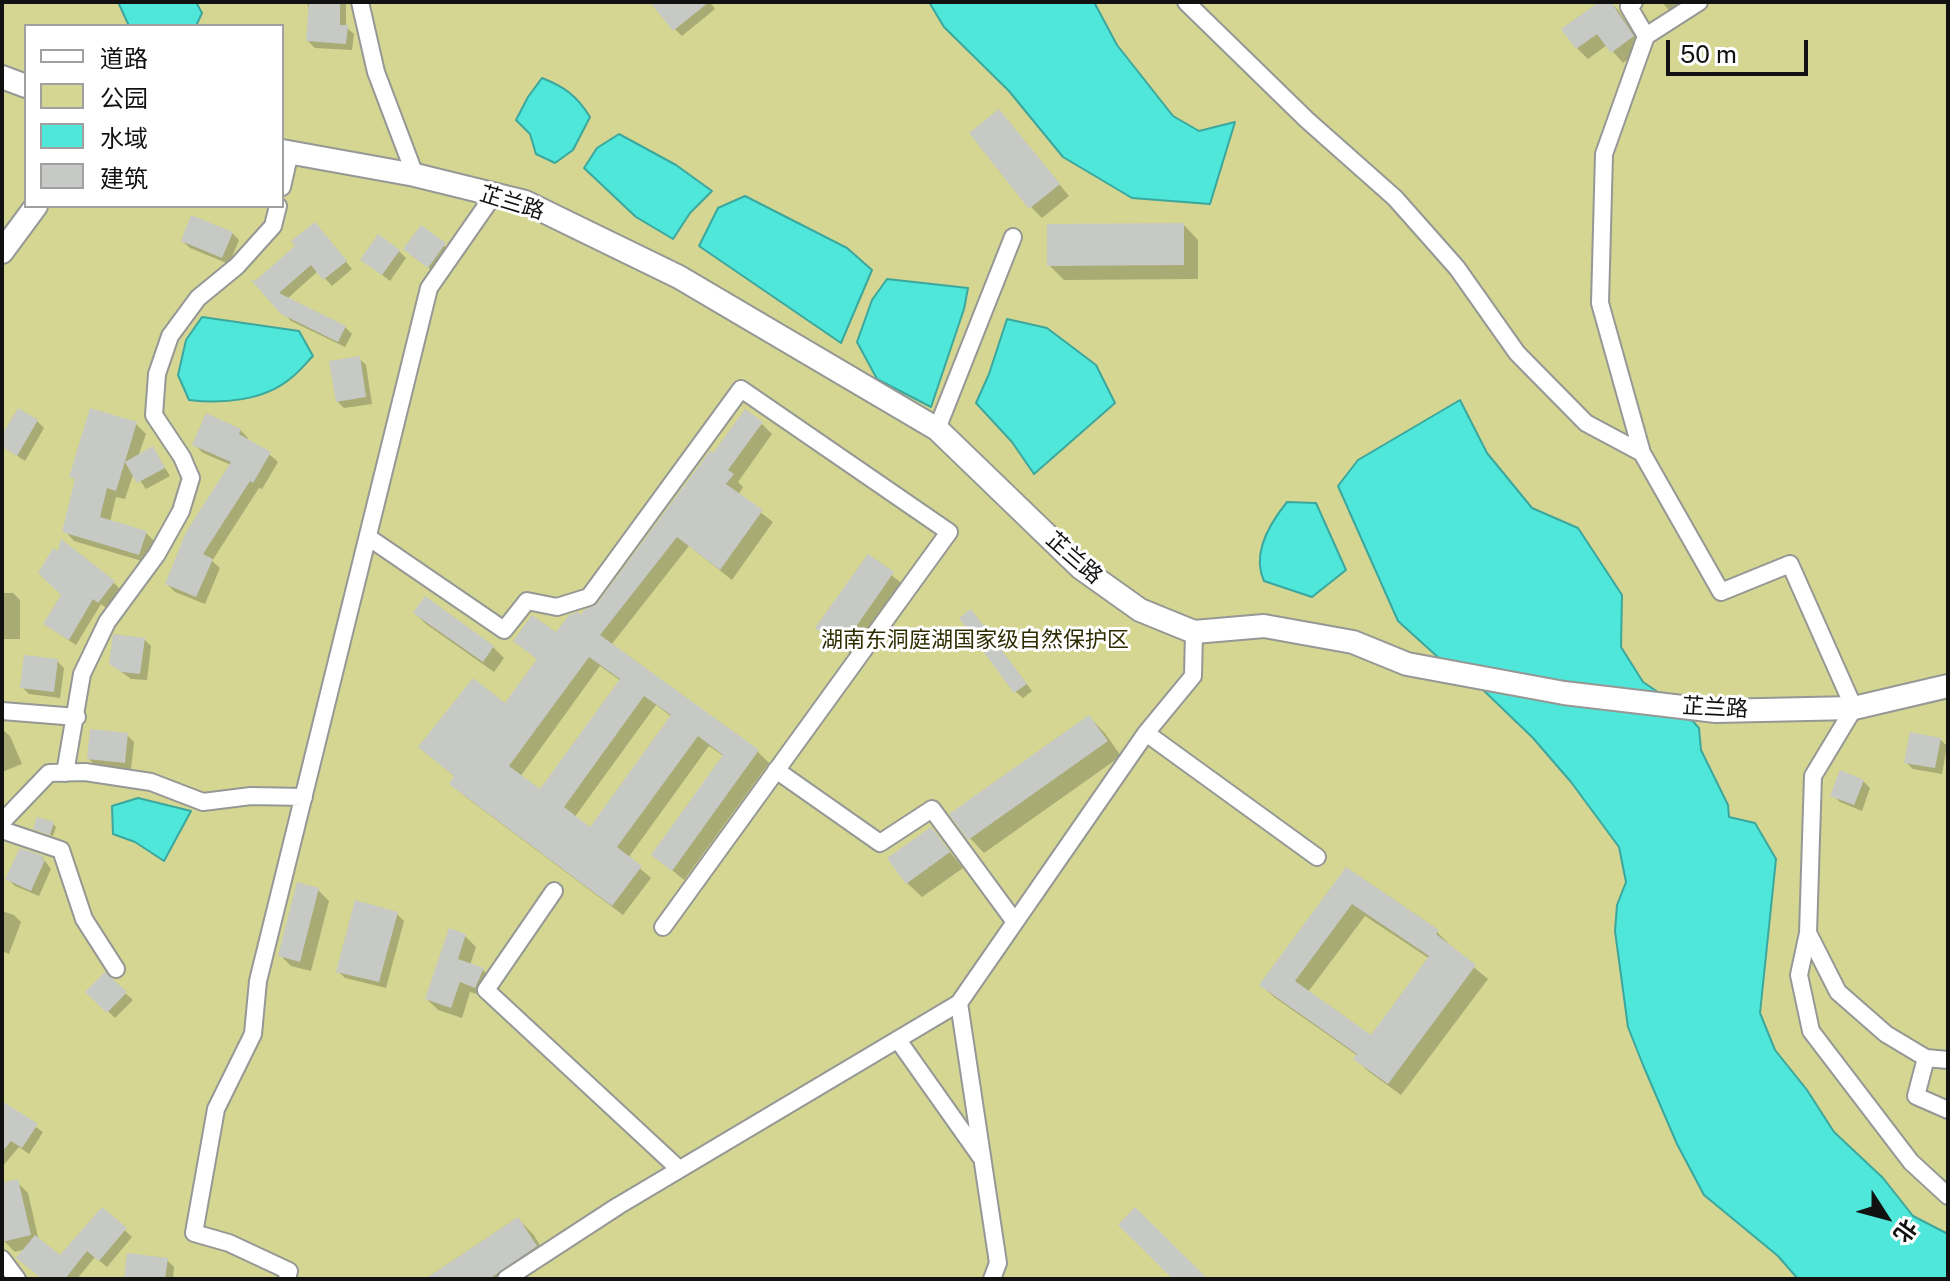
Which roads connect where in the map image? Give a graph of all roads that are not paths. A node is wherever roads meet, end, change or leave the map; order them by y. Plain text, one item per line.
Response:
1 (360, 2) edge
2 (1186, 2) edge
3 (1634, 2) edge
4 (1699, 2) edge
5 (1646, 36) junction
6 (2, 77) edge
7 (24, 85) edge
8 (286, 151) edge
9 (415, 175) junction
10 (493, 196) junction
11 (35, 208) edge
12 (278, 208) edge
13 (1013, 237) dead end
14 (2, 252) edge
15 (937, 429) junction
16 (1642, 453) junction
17 (368, 537) junction
18 (1194, 632) junction
19 (1948, 686) edge
20 (1854, 708) junction
21 (2, 711) edge
22 (77, 717) junction
23 (1146, 733) junction
24 (776, 770) junction
25 (65, 773) junction
26 (304, 797) junction
27 (2, 822) edge
28 (2, 830) edge
29 (1317, 857) dead end
30 (554, 891) dead end
31 (1015, 922) junction
32 (663, 927) dead end
33 (1808, 933) junction
34 (116, 969) dead end
35 (959, 1003) junction
36 (898, 1040) junction
37 (1948, 1054) edge
38 (1926, 1058) junction
39 (1948, 1060) edge
40 (1948, 1110) edge
41 (983, 1160) junction
42 (679, 1169) junction
43 (1948, 1196) edge
44 (2, 1259) edge
45 (17, 1279) edge
46 (287, 1279) edge
47 (506, 1279) edge
48 (992, 1279) edge

1 - 9 street
2 - 16 street
3 - 5 street
4 - 5 street
5 - 16 street
6 - 7 street
8 - 9 street, 芷兰路
9 - 10 street, 芷兰路
10 - 15 street, 芷兰路
10 - 17 street
11 - 14 street
12 - 22 street
13 - 15 street
15 - 18 street, 芷兰路
16 - 20 street
17 - 24 street
17 - 26 street
18 - 20 street, 芷兰路
18 - 23 street
19 - 20 street, 芷兰路
20 - 33 street
21 - 22 street
22 - 25 street
23 - 29 street
23 - 31 street
24 - 31 street
24 - 32 street
25 - 26 street
25 - 27 street
26 - 46 street
28 - 34 street
30 - 42 street
31 - 35 street
33 - 38 street
33 - 43 street
35 - 36 street
35 - 41 street
36 - 41 street
36 - 42 street
37 - 38 street
38 - 39 street
38 - 40 street
41 - 48 street
42 - 47 street
44 - 45 street

